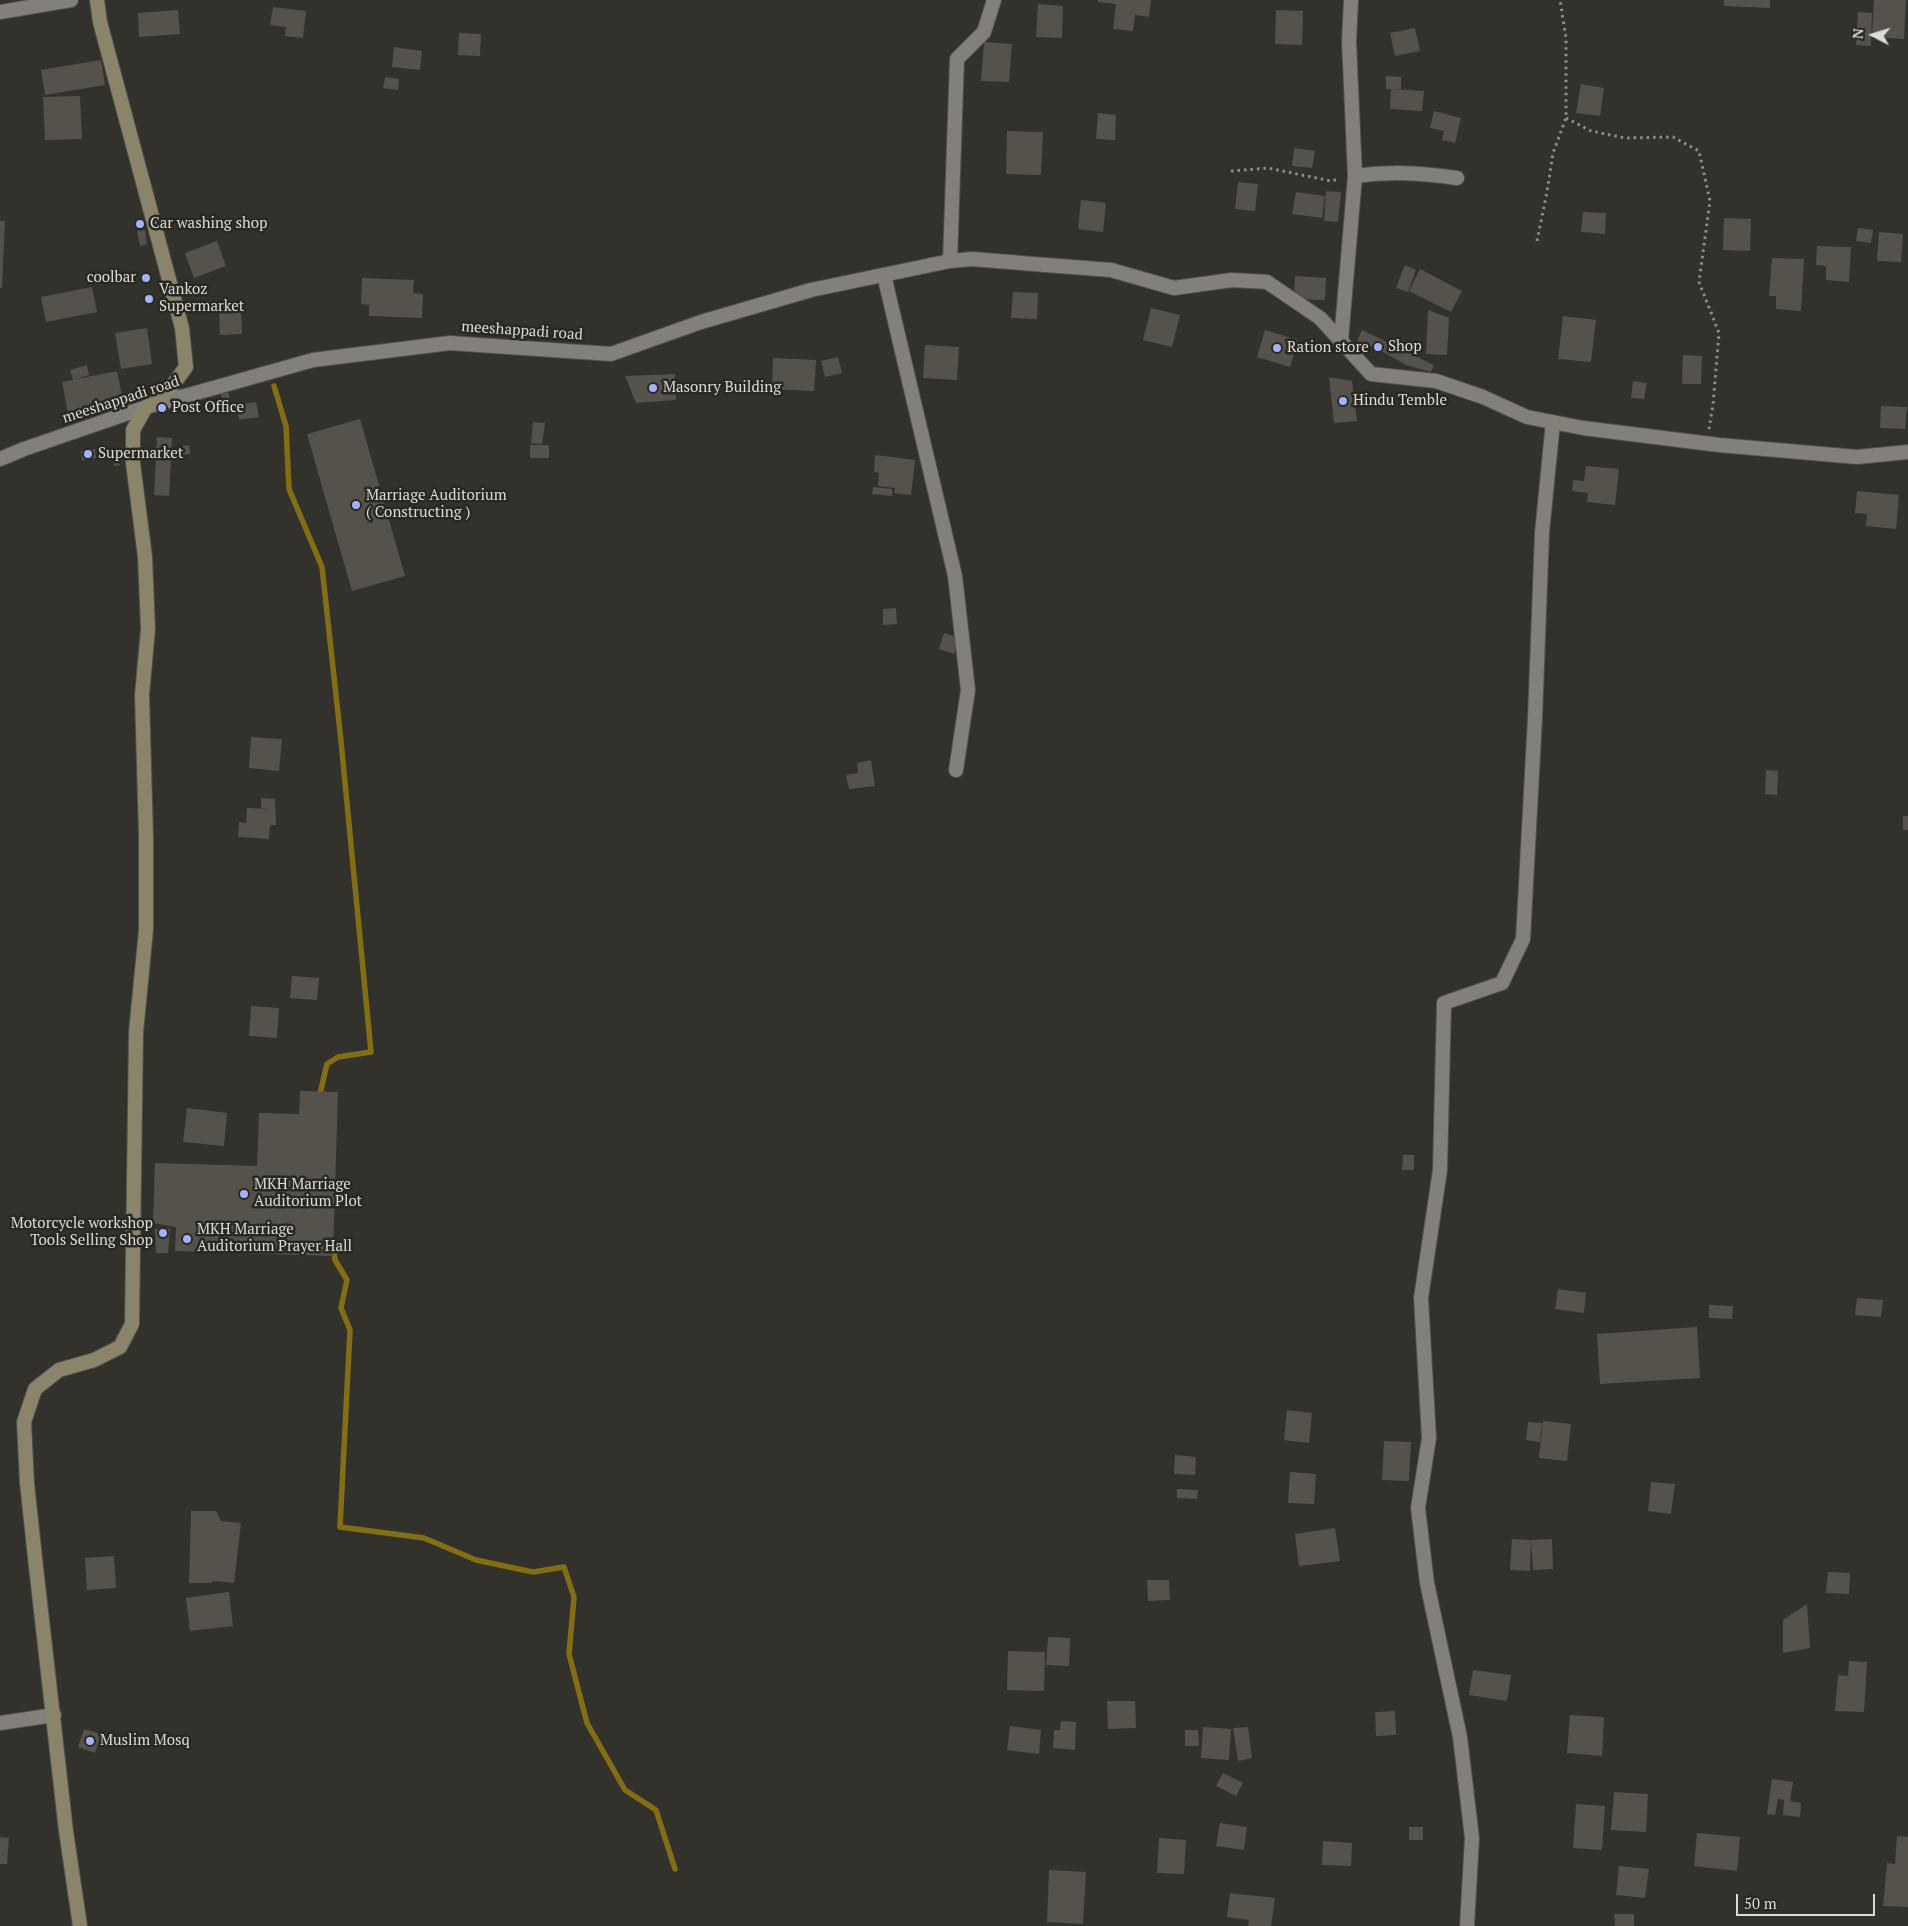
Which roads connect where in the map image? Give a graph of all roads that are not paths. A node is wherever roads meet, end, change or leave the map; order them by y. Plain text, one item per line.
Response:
1 (71, 0) edge
2 (98, 0) edge
3 (994, 0) edge
4 (1351, 0) edge
5 (0, 12) edge
6 (1355, 176) junction
7 (1458, 178) dead end
8 (950, 261) junction
9 (884, 275) junction
10 (1341, 341) junction
11 (146, 407) junction
12 (1553, 422) junction
13 (1908, 452) edge
14 (0, 459) edge
15 (956, 770) dead end
16 (54, 1715) junction
17 (0, 1723) edge
18 (80, 1926) edge
19 (1467, 1926) edge

1 - 5 street
2 - 11 main road
3 - 8 street
4 - 6 street
6 - 7 street
6 - 10 street
8 - 9 street, meeshappadi road
8 - 10 street, meeshappadi road
9 - 11 street, meeshappadi road
9 - 15 street
10 - 12 street, meeshappadi road
11 - 14 street, meeshappadi road
11 - 16 main road
12 - 13 street, meeshappadi road
12 - 19 street
16 - 17 street
16 - 18 main road

